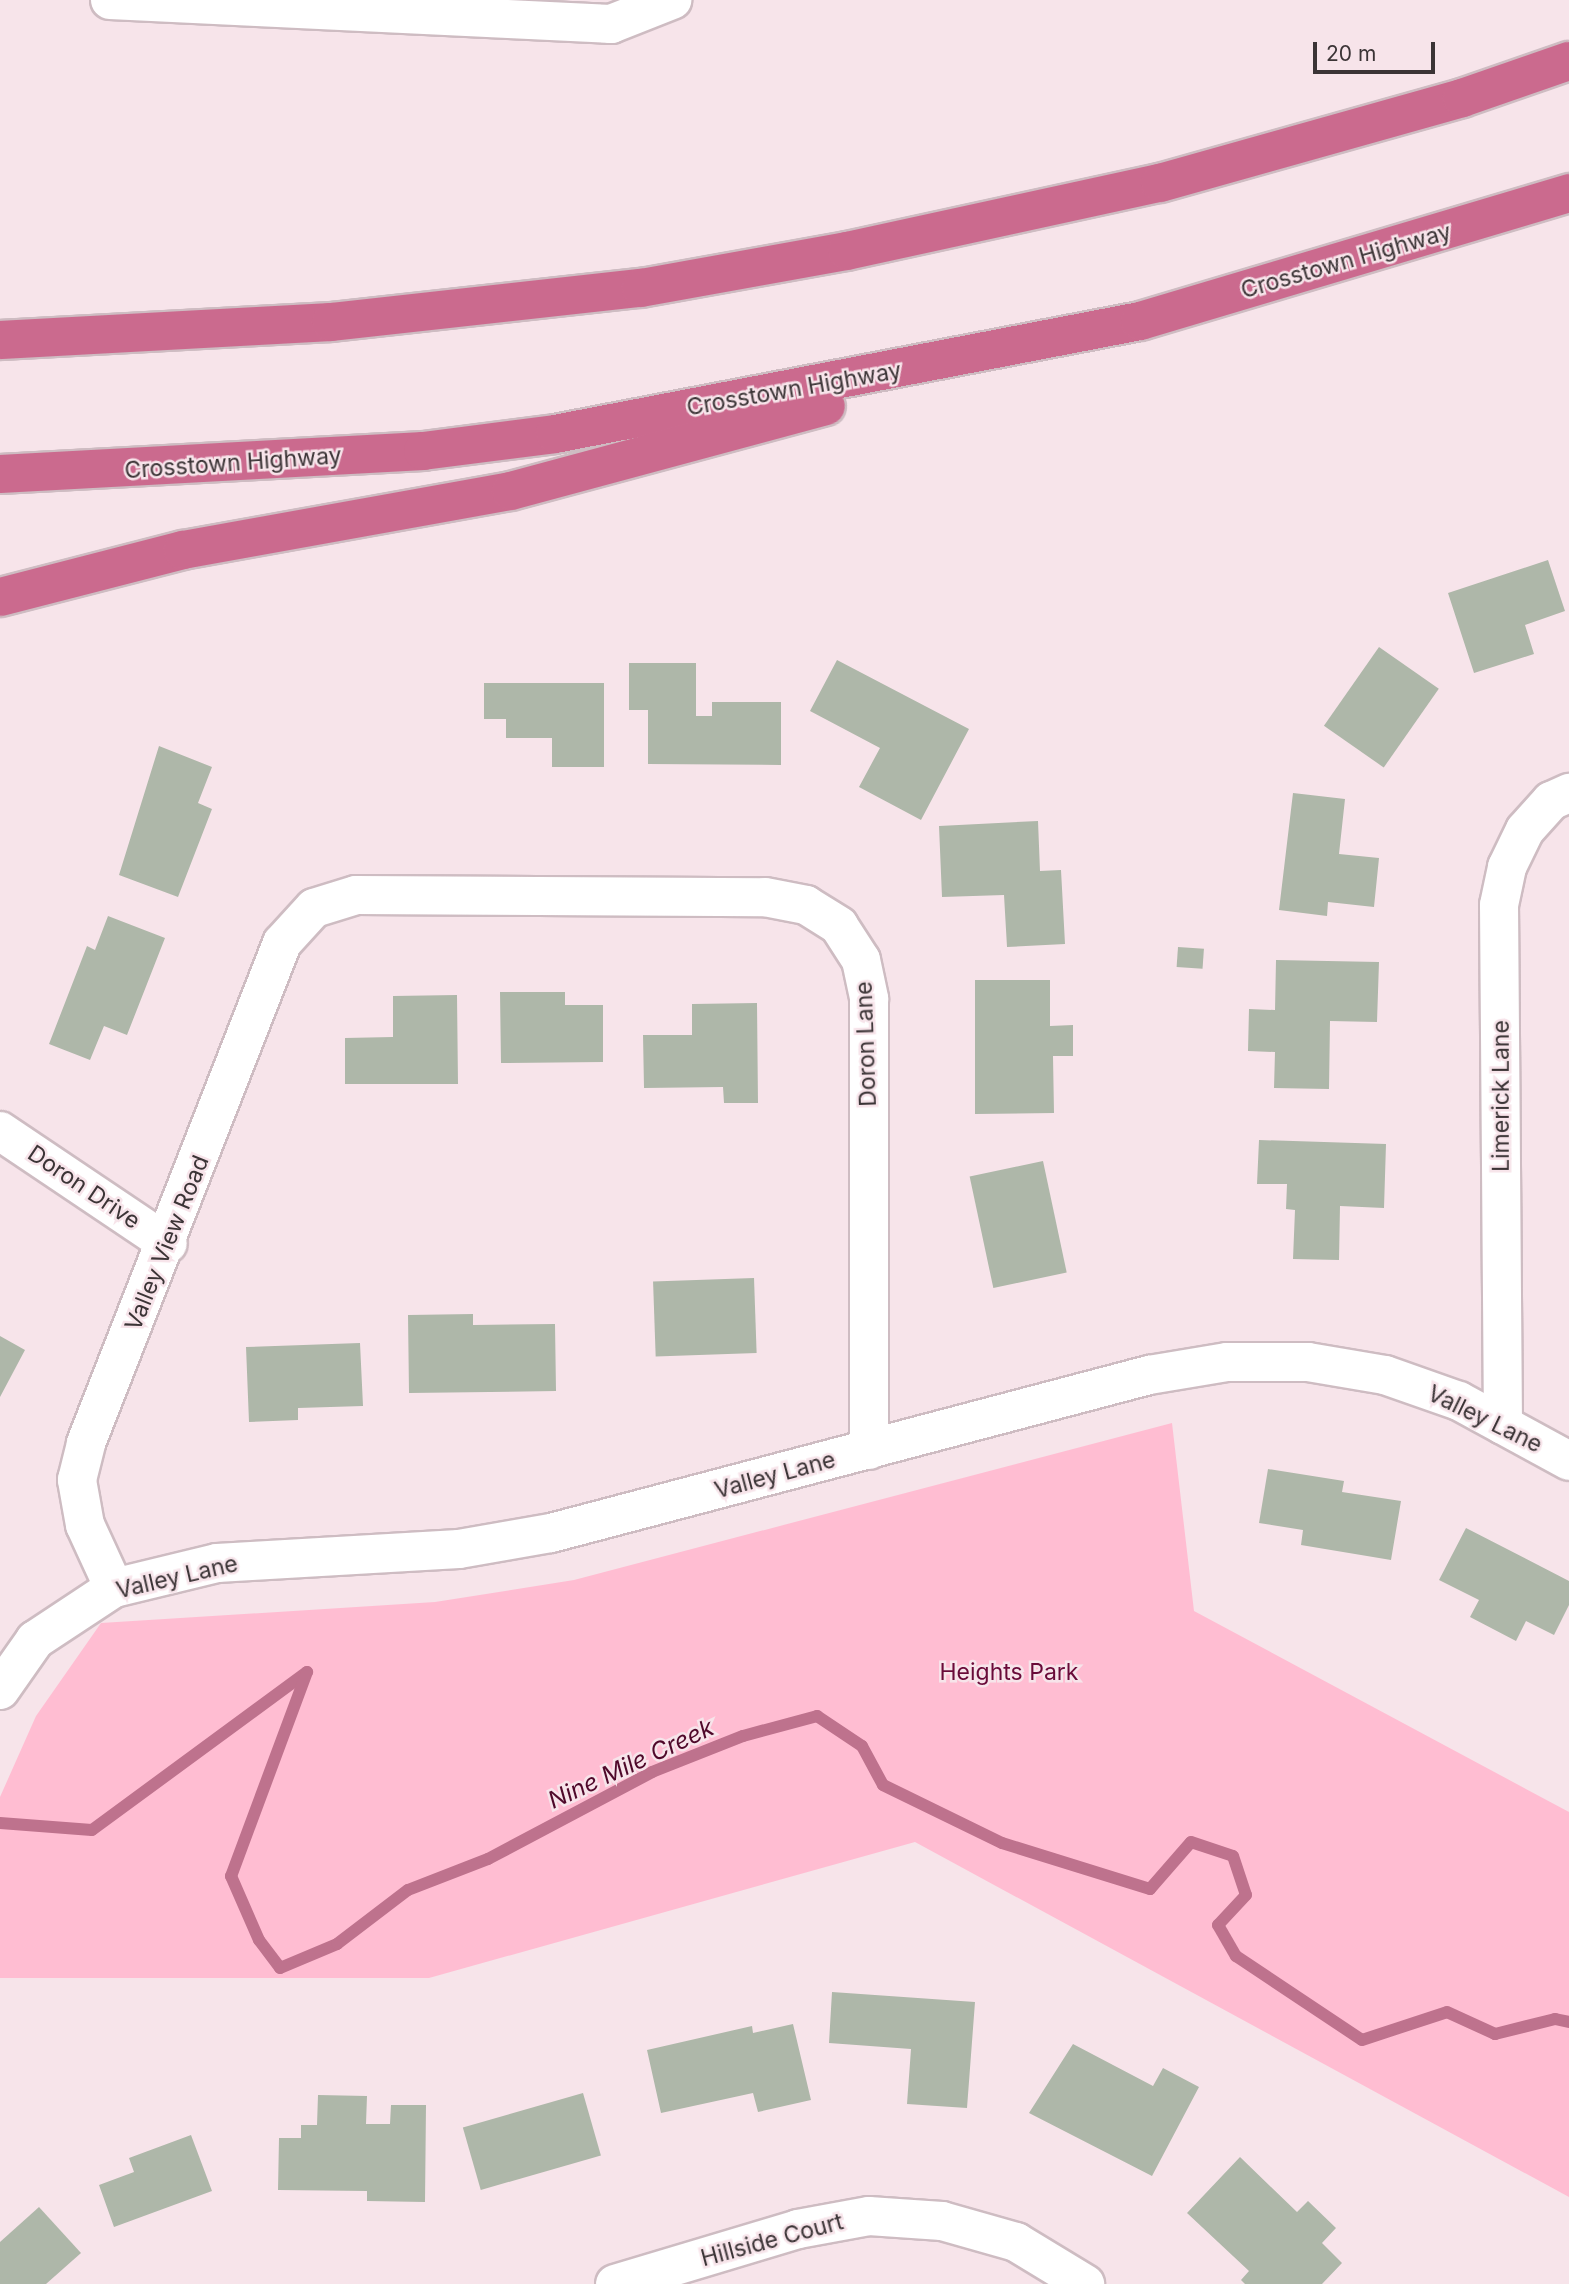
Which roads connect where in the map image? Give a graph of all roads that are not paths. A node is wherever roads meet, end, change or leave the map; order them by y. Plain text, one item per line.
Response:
1 (110, 0) edge
2 (672, 0) edge
3 (1569, 61) edge
4 (1569, 193) edge
5 (1140, 321) junction
6 (0, 340) edge
7 (0, 474) edge
8 (0, 597) edge
9 (1569, 793) edge
10 (314, 908) joint
11 (0, 1131) edge
12 (168, 1244) junction
13 (1503, 1424) junction
14 (869, 1450) junction
15 (1569, 1461) edge
16 (114, 1588) junction
17 (0, 1690) edge
18 (615, 2284) edge
19 (1085, 2284) edge

1 - 2 street
3 - 6 highway
4 - 5 highway, Crosstown Highway
5 - 7 highway, Crosstown Highway
5 - 8 highway
9 - 13 street, Limerick Lane
10 - 12 street, Valley View Road
10 - 14 street, Doron Lane
11 - 12 street, Doron Drive
12 - 16 street, Valley View Road
13 - 14 street, Valley Lane
13 - 15 street, Valley Lane
14 - 16 street, Valley Lane
16 - 17 street, Valley Lane
18 - 19 street, Hillside Court

